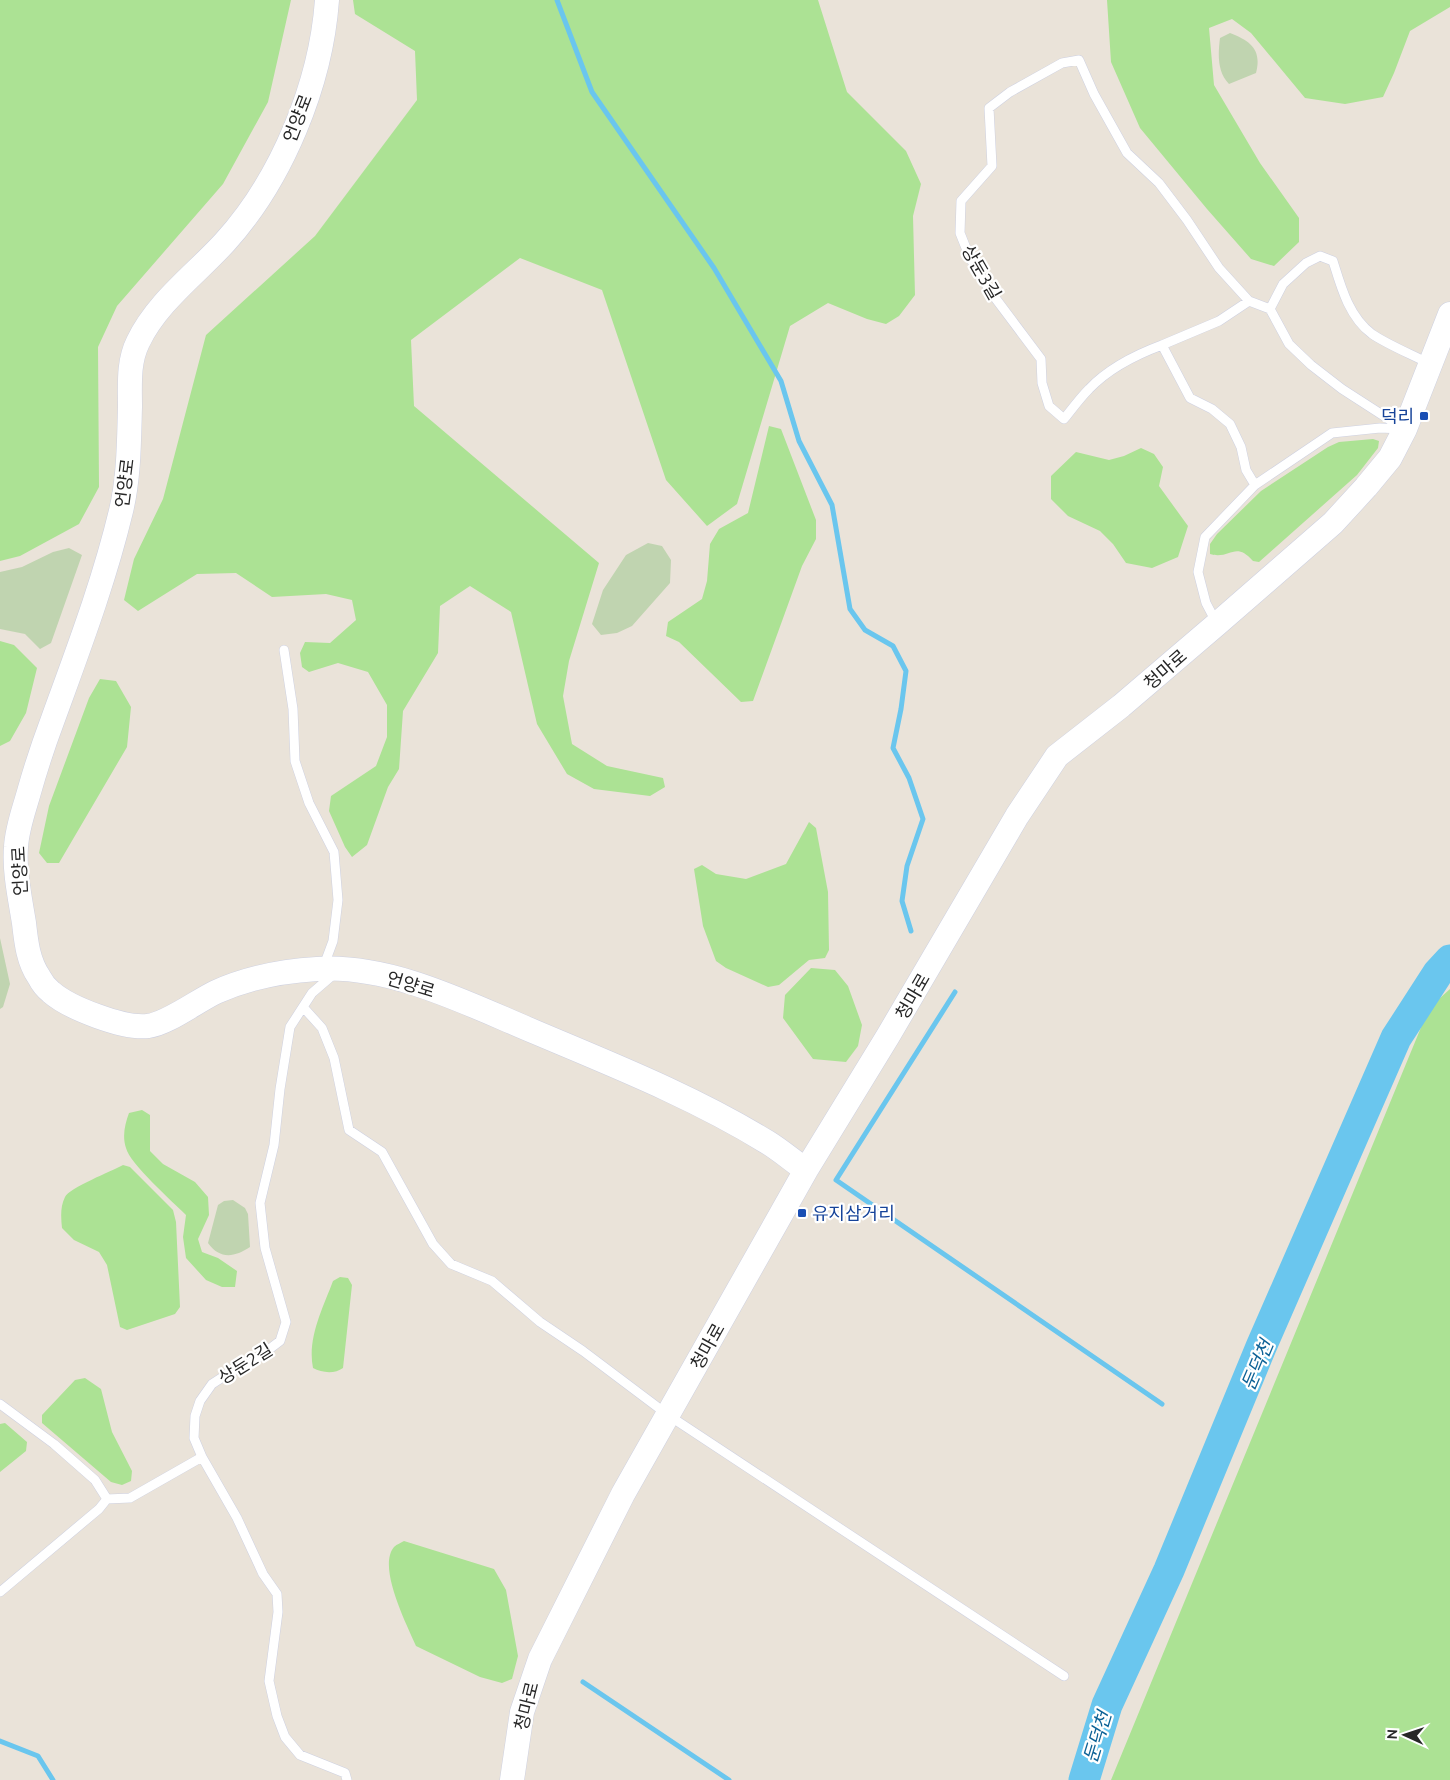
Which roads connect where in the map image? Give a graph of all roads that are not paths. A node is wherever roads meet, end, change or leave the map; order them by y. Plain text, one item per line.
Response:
1 (326, 0) edge
2 (1249, 301) junction
3 (1270, 309) junction
4 (1450, 314) edge
5 (1162, 345) junction
6 (1430, 364) junction
7 (1405, 430) junction
8 (1255, 485) junction
9 (1217, 624) junction
10 (284, 650) dead end
11 (331, 969) junction
12 (303, 1007) junction
13 (806, 1170) junction
14 (0, 1404) edge
15 (668, 1414) junction
16 (202, 1457) junction
17 (107, 1499) junction
18 (0, 1592) edge
19 (1064, 1676) dead end
20 (347, 1780) edge
21 (512, 1780) edge

1 - 11 street, 언양로
2 - 3 lane, 상둔3길
2 - 5 lane
2 - 5 lane, 상둔3길
3 - 6 lane
3 - 7 lane
4 - 6 street, 청마로
5 - 8 lane
6 - 7 street, 청마로
7 - 8 lane
7 - 9 street, 청마로
8 - 9 lane
9 - 13 street, 청마로
10 - 11 lane
11 - 12 lane, 상둔2길
11 - 13 street, 언양로
12 - 15 lane
12 - 16 lane, 상둔2길
13 - 15 street, 청마로
14 - 17 lane
15 - 19 lane
15 - 21 street, 청마로
16 - 17 lane
16 - 20 lane, 상둔2길
17 - 18 lane

